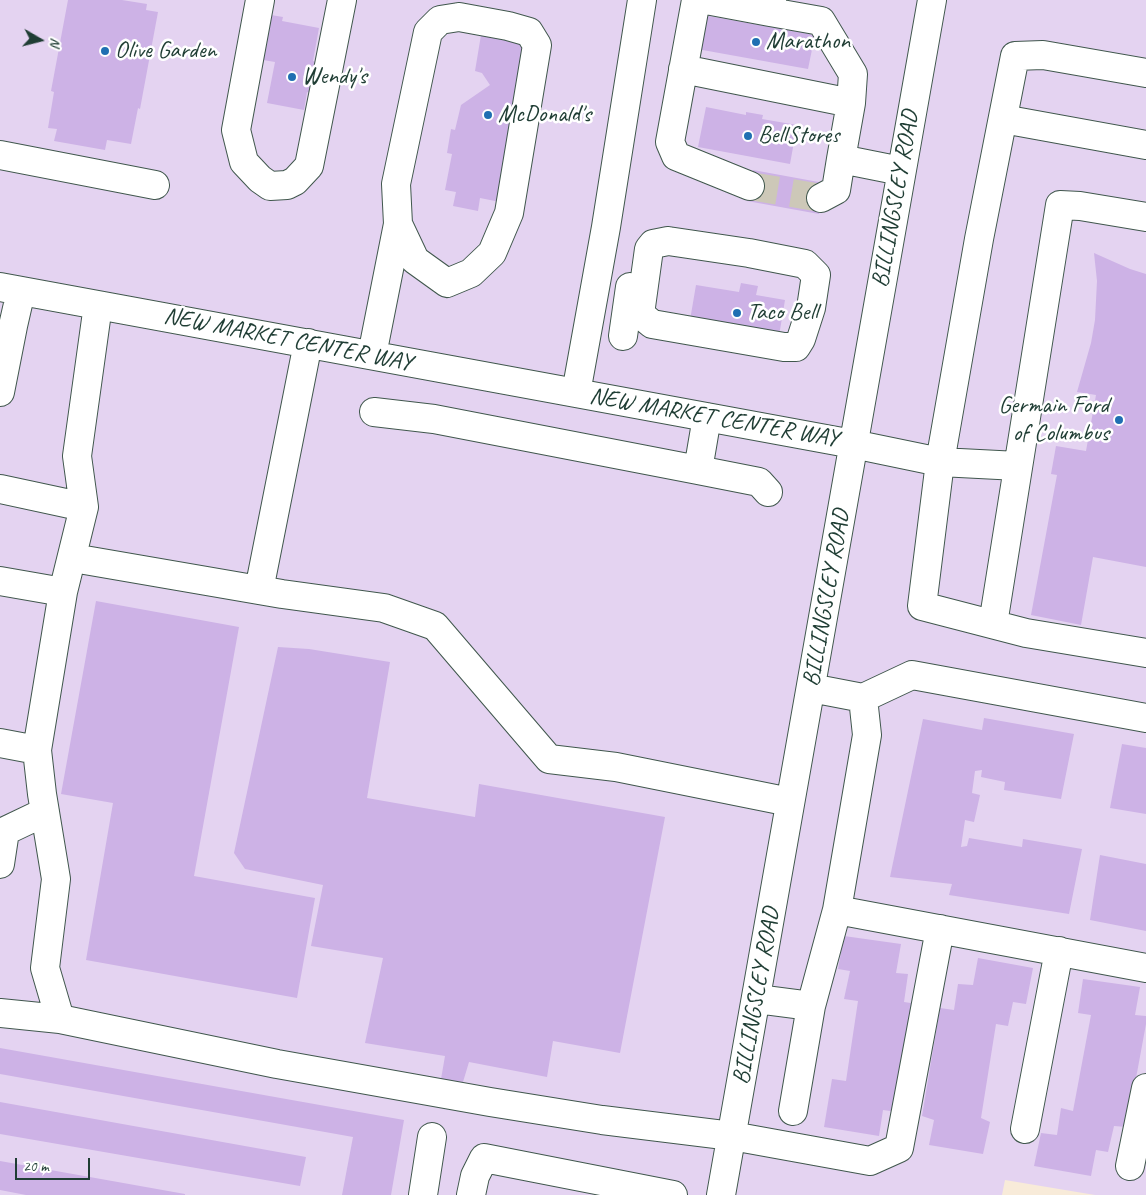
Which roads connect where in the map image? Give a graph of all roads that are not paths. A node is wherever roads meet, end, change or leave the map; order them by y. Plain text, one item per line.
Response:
1 (260, 0) edge
2 (342, 0) edge
3 (642, 0) edge
4 (696, 0) edge
5 (706, 0) edge
6 (932, 0) edge
7 (771, 6) edge
8 (683, 69) junction
9 (1146, 74) edge
10 (851, 103) junction
11 (1003, 119) junction
12 (1146, 145) edge
13 (0, 155) edge
14 (841, 159) junction
15 (901, 171) junction
16 (155, 185) dead end
17 (750, 186) tunnel mouth
18 (821, 198) dead end
19 (1146, 217) edge
20 (398, 224) junction
21 (637, 238) dead end
22 (11, 289) edge
23 (98, 305) junction
24 (630, 321) junction
25 (6, 325) edge
26 (308, 344) junction
27 (372, 355) junction
28 (0, 392) edge
29 (576, 393) junction
30 (374, 412) dead end
31 (707, 417) junction
32 (853, 444) junction
33 (940, 462) junction
34 (1018, 466) junction
35 (698, 470) junction
36 (0, 489) edge
37 (768, 492) dead end
38 (84, 508) junction
39 (73, 558) junction
40 (0, 581) edge
41 (259, 590) junction
42 (63, 592) junction
43 (992, 624) junction
44 (1146, 653) edge
45 (811, 688) junction
46 (863, 698) junction
47 (1146, 718) edge
48 (0, 744) edge
49 (37, 750) junction
50 (790, 802) junction
51 (45, 812) junction
52 (3, 830) edge
53 (0, 864) edge
54 (837, 910) junction
55 (940, 929) junction
56 (1059, 952) junction
57 (1146, 968) edge
58 (757, 999) junction
59 (811, 1006) junction
60 (0, 1013) edge
61 (60, 1019) junction
62 (1146, 1088) edge
63 (794, 1111) dead end
64 (1025, 1129) dead end
65 (732, 1136) junction
66 (432, 1137) dead end
67 (1130, 1166) dead end
68 (631, 1191) edge
69 (423, 1195) edge
70 (471, 1195) edge
71 (673, 1195) edge
72 (721, 1195) edge

1 - 2 street
3 - 29 street, NEW MARKET CENTER WAY
4 - 8 street
5 - 7 street
6 - 15 street, BILLINGSLEY ROAD
7 - 10 street
8 - 10 street
8 - 17 street
9 - 11 street
10 - 14 street
11 - 12 street
11 - 33 street
13 - 16 street
14 - 15 street
14 - 18 street
15 - 32 street, BILLINGSLEY ROAD
19 - 34 street
20 - 20 street
20 - 27 street
21 - 24 street
22 - 23 street, NEW MARKET CENTER WAY
22 - 25 street
23 - 26 street, NEW MARKET CENTER WAY
23 - 38 street
24 - 24 street
25 - 28 street
26 - 27 street, NEW MARKET CENTER WAY
26 - 41 street
27 - 29 street, NEW MARKET CENTER WAY
29 - 31 street, NEW MARKET CENTER WAY
30 - 35 street
31 - 32 street, NEW MARKET CENTER WAY
31 - 35 street
32 - 33 street, NEW MARKET CENTER WAY
32 - 45 street, BILLINGSLEY ROAD
33 - 34 street, NEW MARKET CENTER WAY
33 - 43 street
34 - 43 street
35 - 37 street
36 - 38 street
38 - 39 street
39 - 41 street
39 - 42 street
40 - 42 street
41 - 50 street
42 - 49 street
43 - 44 street
45 - 46 street
45 - 50 street, BILLINGSLEY ROAD
46 - 47 street
46 - 54 street
48 - 49 street
49 - 51 street
50 - 58 street, BILLINGSLEY ROAD
51 - 52 street
51 - 61 street
52 - 53 street
54 - 55 street
54 - 59 street
55 - 56 street
55 - 65 street
56 - 57 street
56 - 64 street
58 - 59 street
58 - 65 street, BILLINGSLEY ROAD
59 - 63 street
60 - 61 street
61 - 65 street
62 - 67 street
65 - 72 street, BILLINGSLEY ROAD
66 - 69 street
68 - 70 street
68 - 71 street

